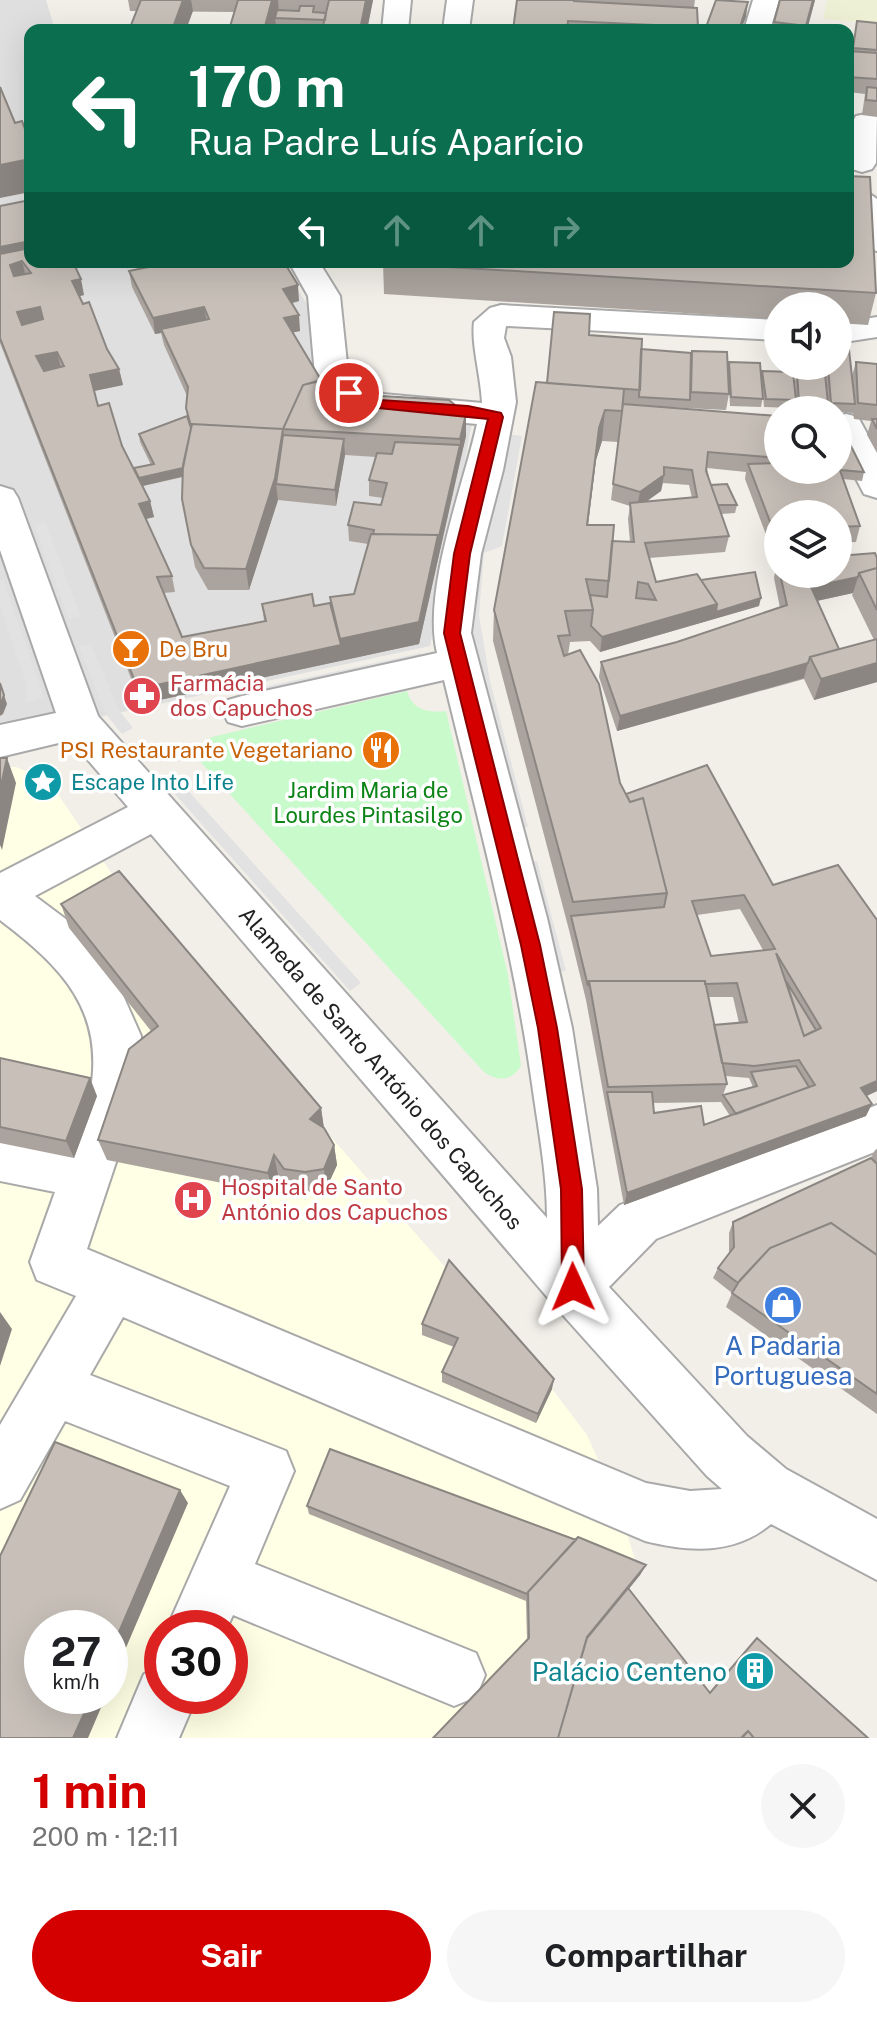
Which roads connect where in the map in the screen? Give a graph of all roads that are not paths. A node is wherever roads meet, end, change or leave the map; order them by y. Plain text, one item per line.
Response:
1 (398, 0) edge
2 (460, 0) edge
3 (766, 0) edge
4 (396, 24) edge
5 (457, 24) edge
6 (759, 24) edge
7 (877, 123) edge
8 (858, 186) edge
9 (877, 242) edge
10 (308, 268) edge
11 (877, 327) edge
12 (764, 329) edge
13 (852, 331) edge
14 (507, 407) junction
15 (854, 426) edge
16 (877, 486) edge
17 (0, 498) edge
18 (460, 662) junction
19 (242, 711) dead end
20 (80, 723) junction
21 (0, 741) edge
22 (157, 811) junction
23 (0, 894) edge
24 (877, 1128) edge
25 (0, 1158) edge
26 (87, 1175) junction
27 (111, 1286) junction
28 (573, 1287) junction
29 (54, 1389) junction
30 (0, 1480) edge
31 (766, 1489) junction
32 (877, 1551) edge
33 (207, 1604) edge
34 (454, 1675) dead end
35 (158, 1714) edge
36 (148, 1738) edge

1 - 4 street
2 - 5 street
3 - 6 street
7 - 8 street
8 - 9 street
10 - 14 street
11 - 13 street
12 - 14 street
14 - 18 street
15 - 16 street
17 - 20 street
18 - 19 street
18 - 28 street
20 - 21 street
20 - 22 street, Alameda de Santo António dos Capuchos
22 - 23 street
22 - 28 street, Alameda de Santo António dos Capuchos
23 - 26 street
24 - 28 street
25 - 26 street
26 - 27 street
27 - 29 street
27 - 31 street
28 - 31 street, Alameda de Santo António dos Capuchos
29 - 30 street
29 - 33 street
31 - 32 street, Alameda de Santo António dos Capuchos
33 - 34 street
35 - 36 street

